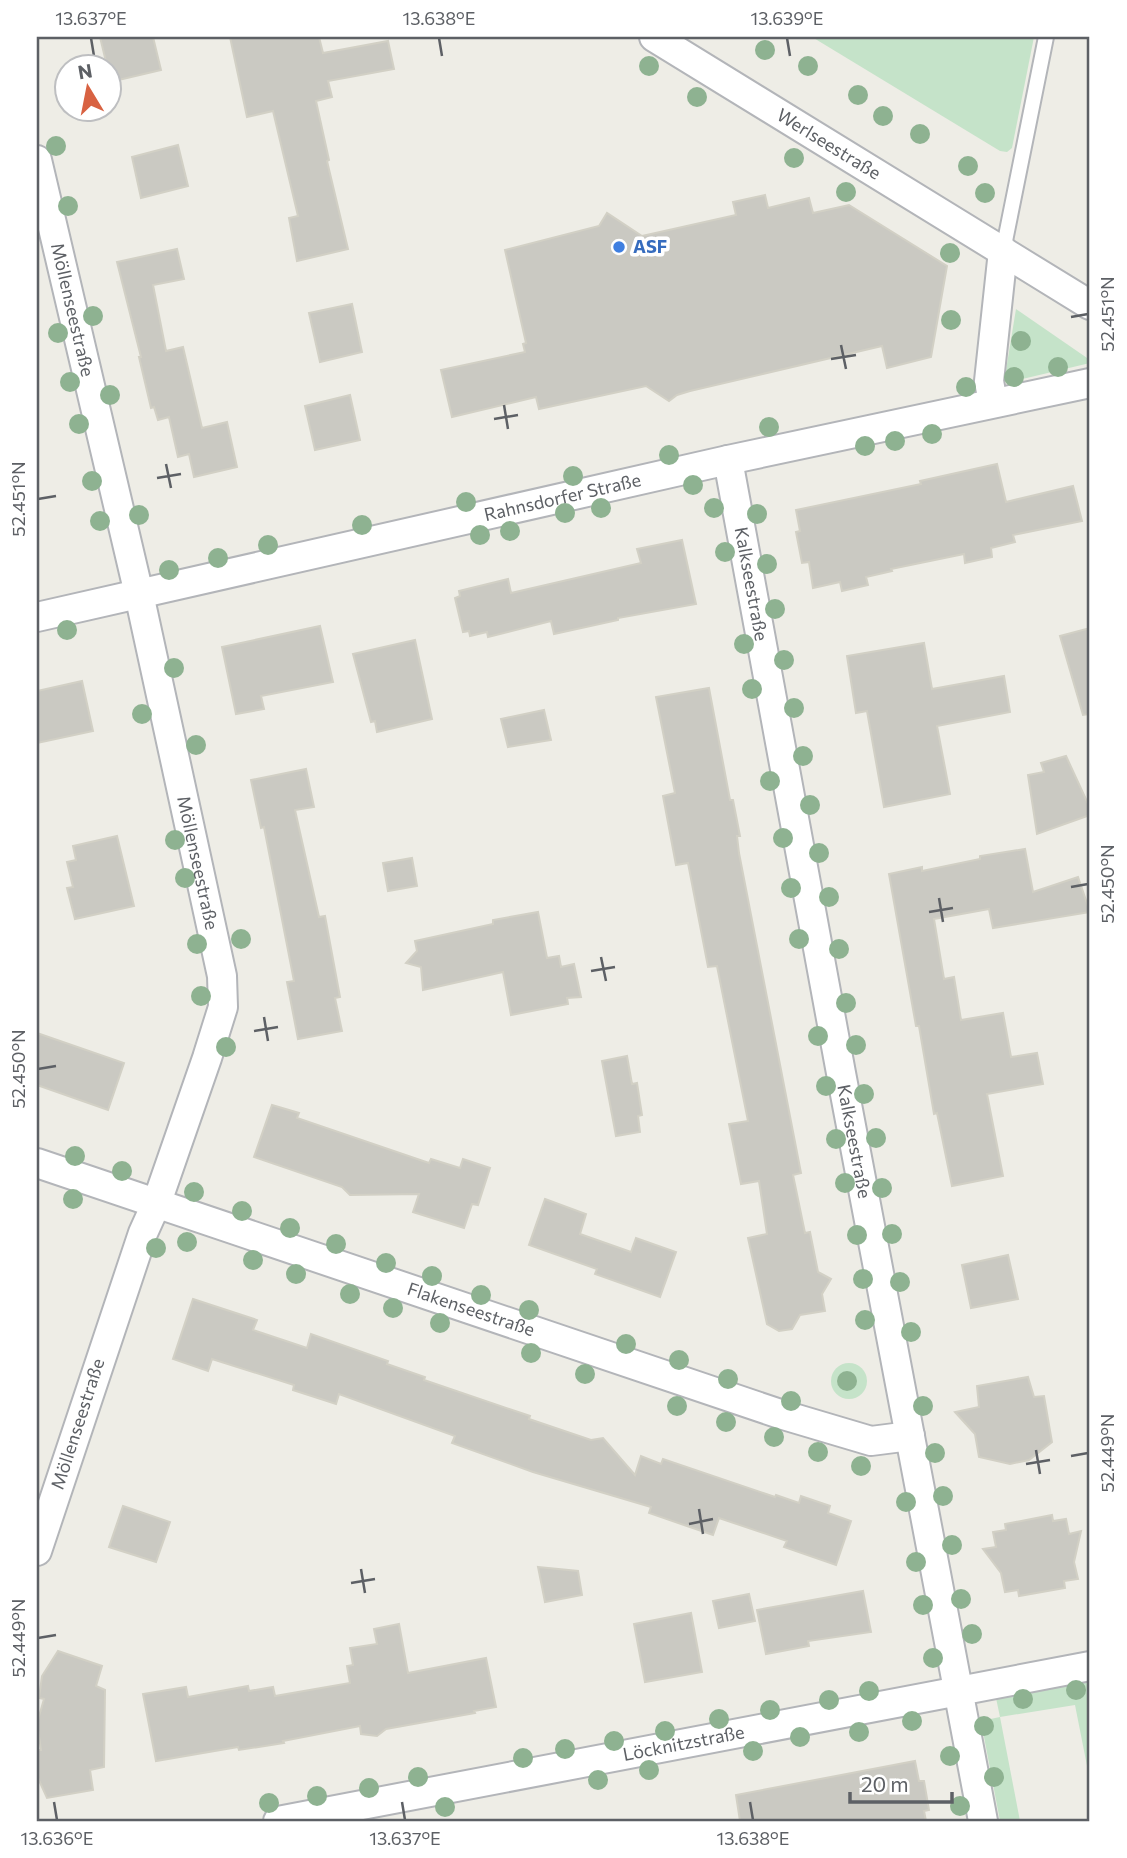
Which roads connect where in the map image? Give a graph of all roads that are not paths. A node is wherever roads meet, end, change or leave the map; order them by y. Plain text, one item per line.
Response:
1 (654, 37) edge
2 (1046, 37) edge
3 (37, 160) edge
4 (1003, 251) junction
5 (1090, 305) edge
6 (1090, 383) edge
7 (993, 403) junction
8 (728, 460) junction
9 (139, 594) junction
10 (37, 617) edge
11 (37, 1163) edge
12 (157, 1202) junction
13 (910, 1436) junction
14 (37, 1551) edge
15 (1090, 1666) edge
16 (960, 1692) junction
17 (278, 1821) edge
18 (983, 1821) edge

1 - 4 street, Werlseestraße
2 - 4 lane
3 - 9 street, Möllenseestraße
4 - 5 street, Werlseestraße
4 - 7 street
6 - 7 street, Rahnsdorfer Straße
7 - 8 street, Rahnsdorfer Straße
8 - 9 street, Rahnsdorfer Straße
8 - 13 street, Kalkseestraße
9 - 10 street, Rahnsdorfer Straße
9 - 12 street, Möllenseestraße
11 - 12 street, Flakenseestraße
12 - 13 street, Flakenseestraße
12 - 14 street, Möllenseestraße
13 - 16 street, Kalkseestraße
15 - 16 street, Löcknitzstraße
16 - 17 street, Löcknitzstraße
16 - 18 street, Kalkseestraße

